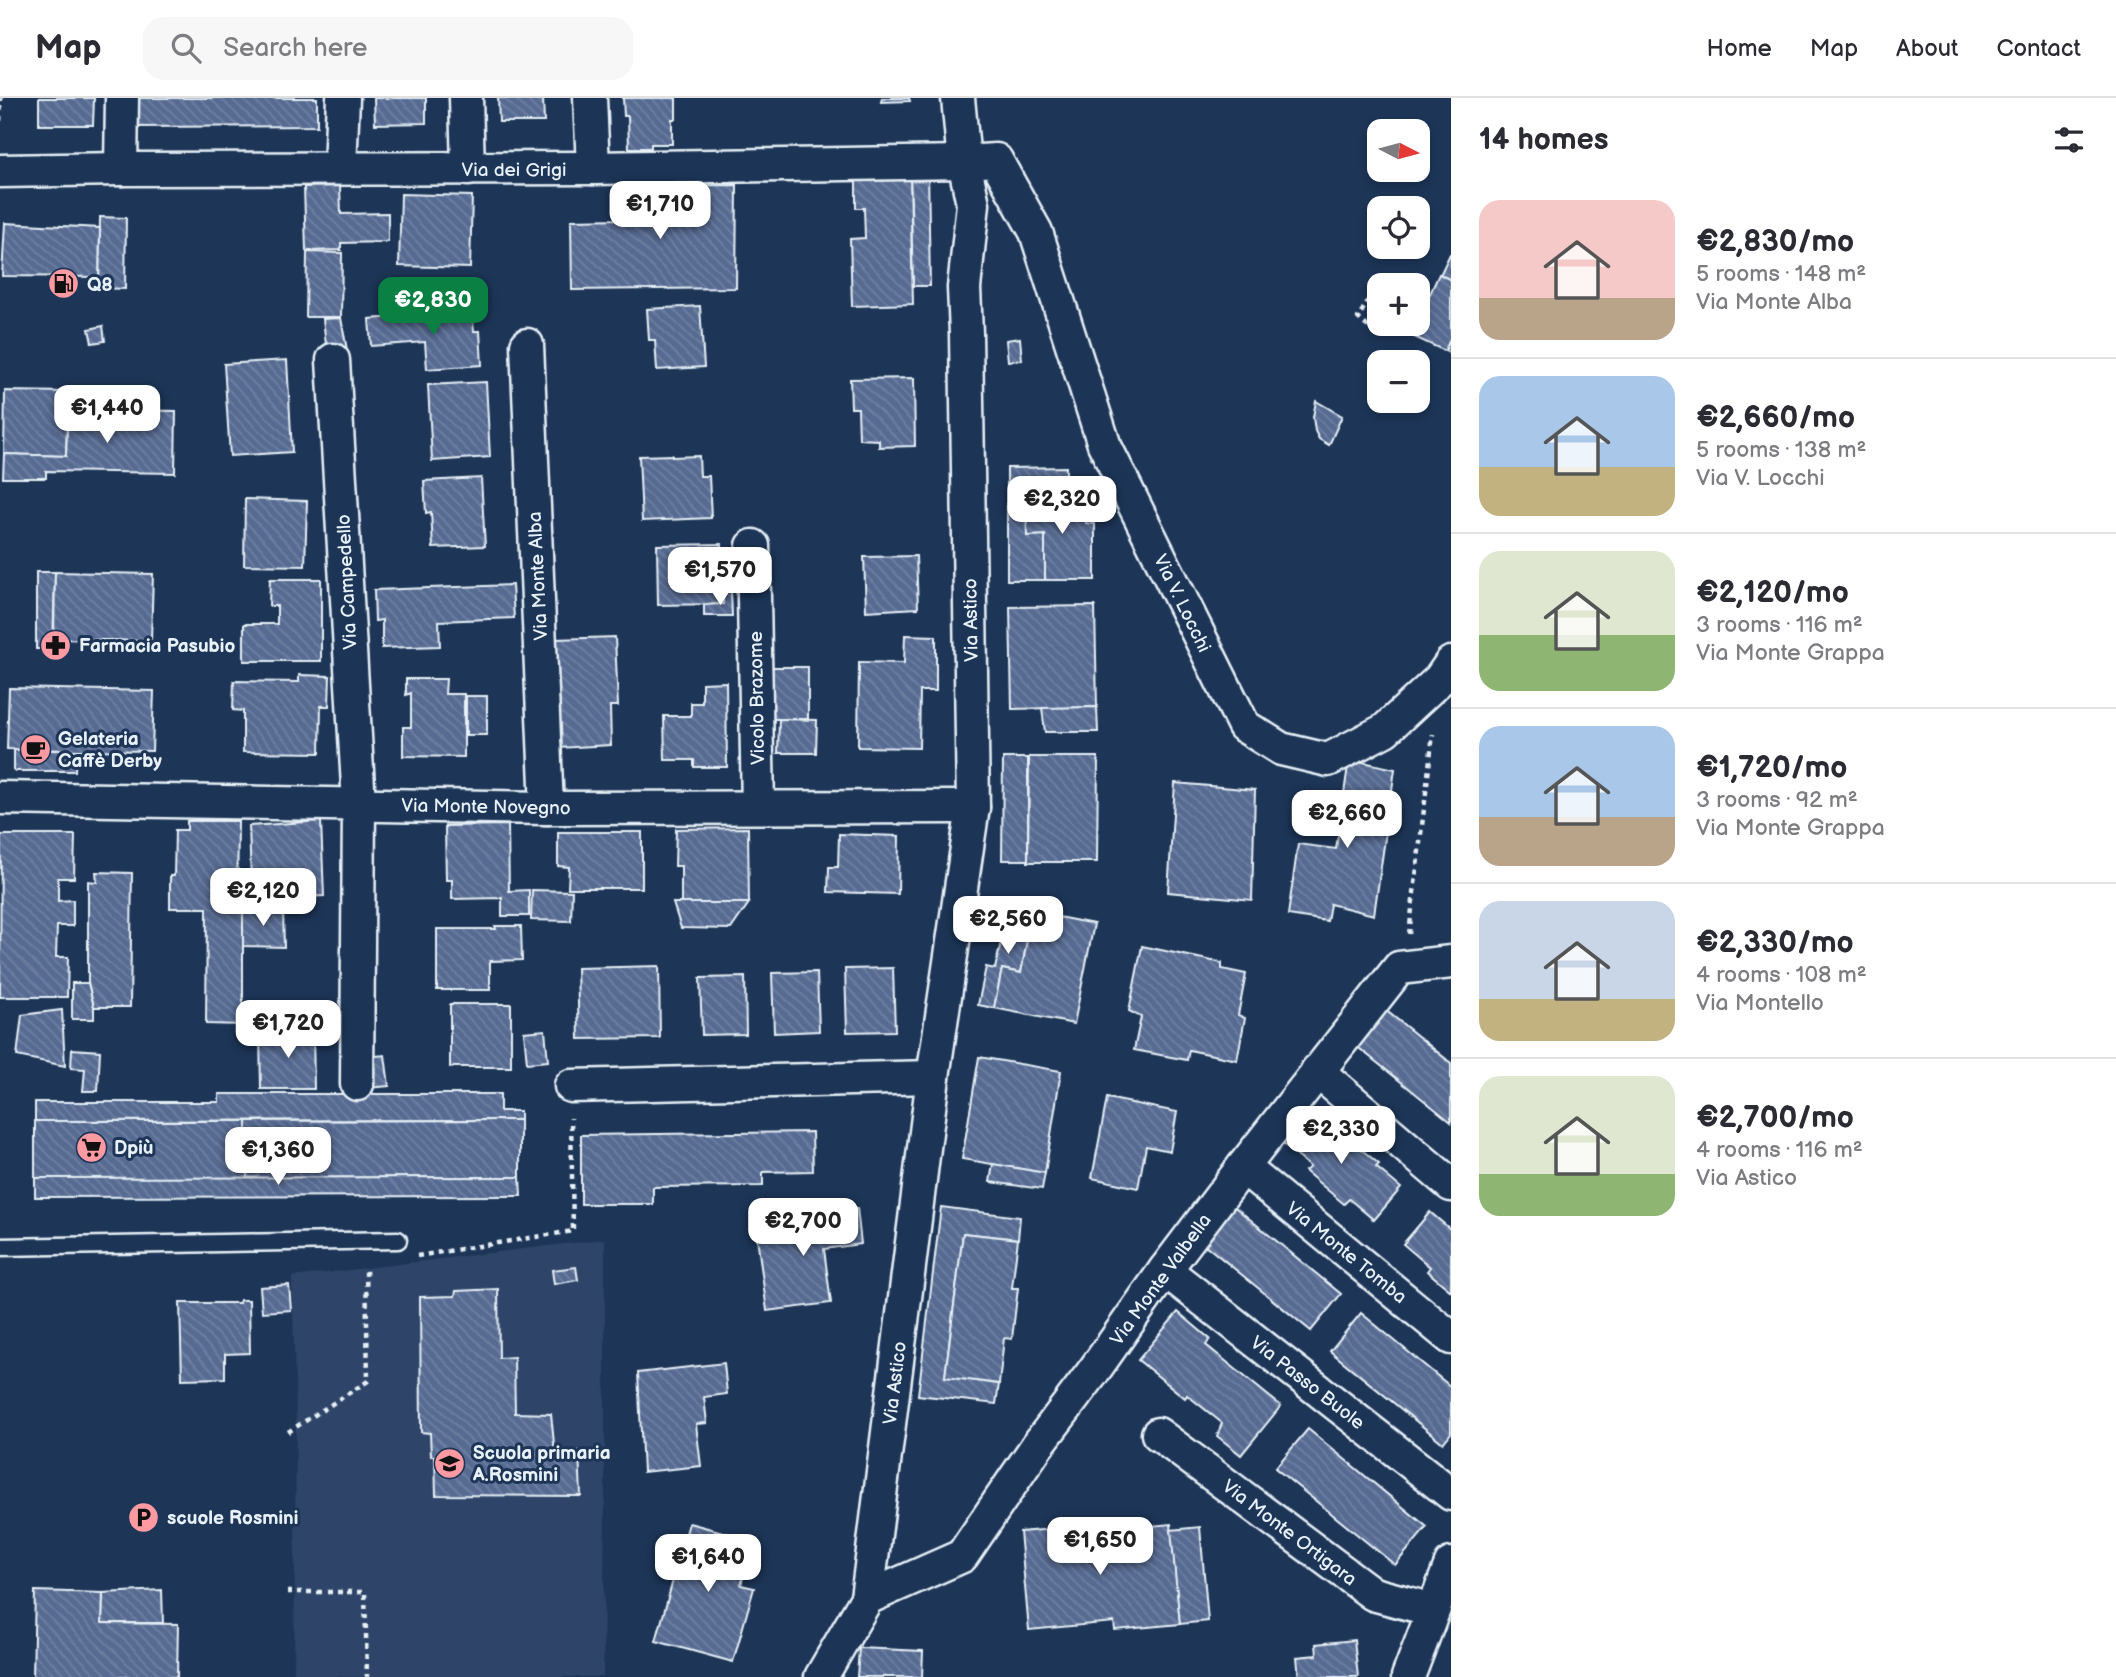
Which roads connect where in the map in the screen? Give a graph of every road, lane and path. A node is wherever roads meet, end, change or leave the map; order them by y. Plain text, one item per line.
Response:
1 (1, 98) edge
2 (122, 98) edge
3 (343, 98) edge
4 (466, 98) edge
5 (590, 98) edge
6 (958, 98) edge
7 (0, 121) edge
8 (964, 162) junction
9 (340, 168) junction
10 (593, 168) junction
11 (121, 169) junction
12 (468, 169) junction
13 (0, 171) edge
14 (1367, 303) edge
15 (1367, 326) edge
16 (527, 345) dead end
17 (333, 360) dead end
18 (753, 546) dead end
19 (1446, 671) edge
20 (0, 797) edge
21 (359, 804) junction
22 (758, 807) junction
23 (973, 807) junction
24 (547, 808) junction
25 (1451, 962) edge
26 (1399, 968) junction
27 (1317, 1071) junction
28 (933, 1077) junction
29 (357, 1084) dead end
30 (571, 1086) joint
31 (1243, 1167) junction
32 (1451, 1185) edge
33 (398, 1240) dead end
34 (0, 1247) edge
35 (407, 1258) dead end
36 (366, 1264) dead end
37 (1165, 1270) junction
38 (1451, 1338) edge
39 (288, 1432) dead end
40 (1158, 1434) dead end
41 (1451, 1494) edge
42 (1451, 1564) edge
43 (287, 1592) dead end
44 (867, 1598) junction
45 (1433, 1610) junction
46 (367, 1677) edge
47 (821, 1677) edge
48 (1408, 1677) edge

1 - 7 path
2 - 11 street
3 - 9 street
4 - 12 street
5 - 10 street
6 - 8 street
8 - 10 street, Via dei Grigi
8 - 19 street, Via V. Locchi
8 - 23 street, Via Astico
9 - 11 street, Via dei Grigi
9 - 12 street, Via dei Grigi
10 - 12 street, Via dei Grigi
11 - 13 street, Via dei Grigi
14 - 15 path
16 - 24 street, Via Monte Alba
17 - 21 street, Via Campedello
18 - 22 street, Vicolo Brazome
19 - 26 path
20 - 21 street, Via Monte Novegno
21 - 24 street, Via Monte Novegno
21 - 29 street, Via Campedello
22 - 23 street, Via Monte Novegno
22 - 24 street, Via Monte Novegno
23 - 28 street, Via Astico
25 - 26 street
26 - 27 street, Via Monte Valbella
27 - 31 street, Via Monte Valbella
27 - 32 street
28 - 30 street
28 - 44 street, Via Astico
30 - 35 path
31 - 37 street, Via Monte Valbella
31 - 38 street, Via Monte Tomba
33 - 34 lane
36 - 39 path
37 - 41 street, Via Passo Buole
37 - 44 street, Via Monte Valbella
40 - 45 street, Via Monte Ortigara
42 - 45 street
43 - 46 path
44 - 47 street, Via Astico
45 - 48 street

